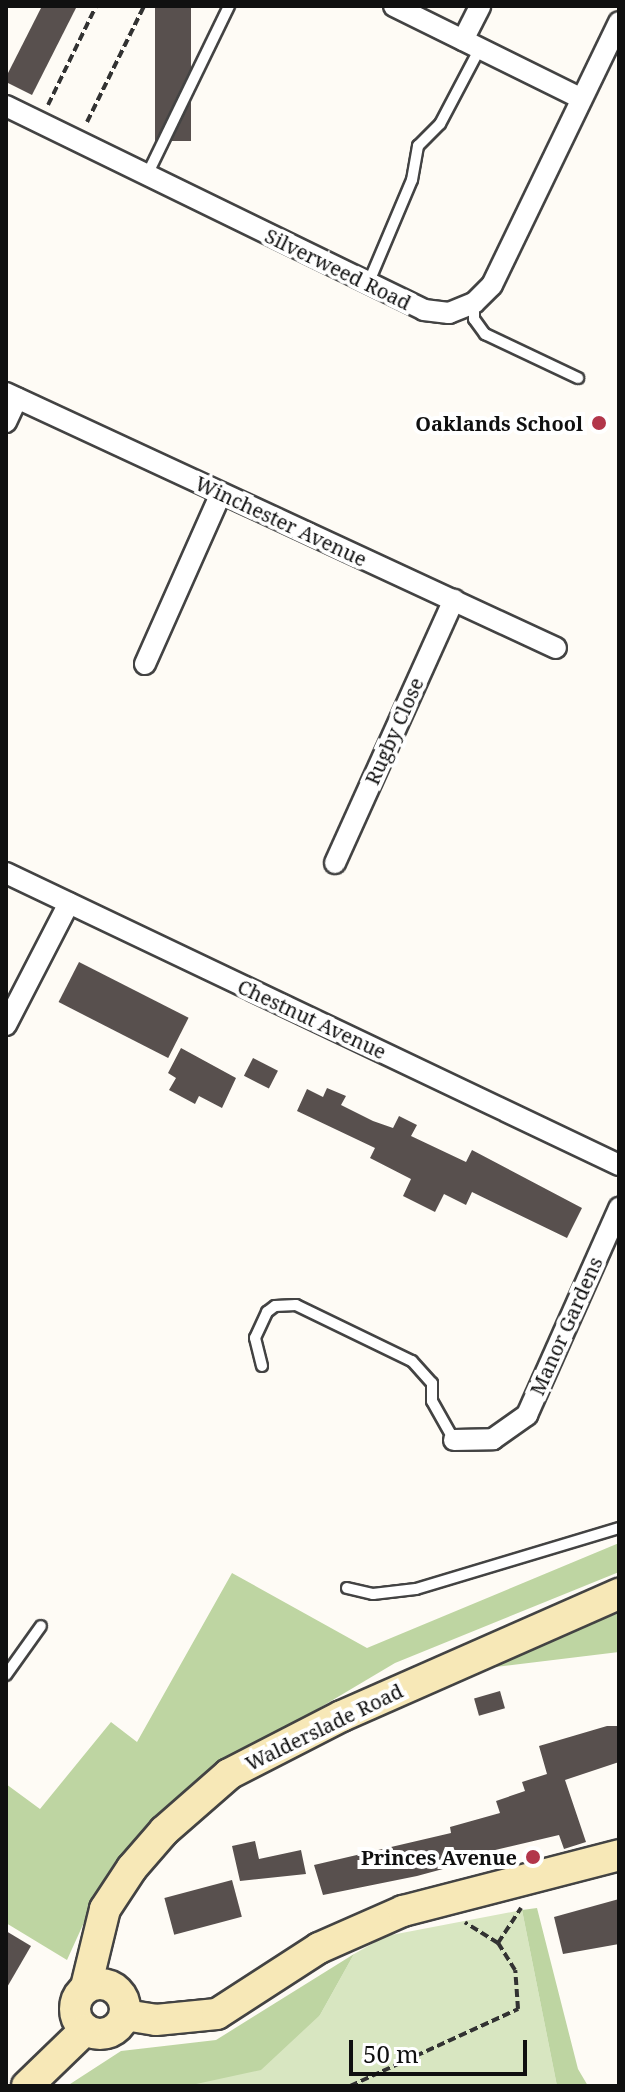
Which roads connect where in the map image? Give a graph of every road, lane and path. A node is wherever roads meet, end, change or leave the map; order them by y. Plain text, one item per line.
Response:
1 (96, 6) edge
2 (144, 6) edge
3 (229, 6) edge
4 (394, 6) edge
5 (480, 6) edge
6 (619, 22) edge
7 (471, 44) junction
8 (580, 98) junction
9 (6, 106) edge
10 (39, 123) junction
11 (77, 141) junction
12 (147, 175) junction
13 (368, 284) junction
14 (474, 303) junction
15 (578, 378) dead end
16 (11, 396) edge
17 (6, 422) edge
18 (221, 493) junction
19 (454, 600) junction
20 (556, 648) dead end
21 (145, 664) dead end
22 (335, 863) dead end
23 (6, 873) edge
24 (69, 903) junction
25 (6, 1025) edge
26 (619, 1165) edge
27 (619, 1208) edge
28 (262, 1366) dead end
29 (454, 1440) joint
30 (619, 1528) edge
31 (347, 1588) dead end
32 (619, 1594) edge
33 (41, 1626) dead end
34 (6, 1675) edge
35 (619, 1855) edge
36 (456, 1916) dead end
37 (86, 1987) junction
38 (125, 2015) junction
39 (85, 2030) junction
40 (27, 2086) edge
41 (350, 2086) edge

1 - 10 path
2 - 11 path
3 - 12 lane
4 - 7 street
5 - 7 street
6 - 8 street
7 - 8 street
7 - 13 lane
8 - 14 street
9 - 10 street, Silverweed Road
10 - 11 street, Silverweed Road
11 - 12 street, Silverweed Road
12 - 13 street, Silverweed Road
13 - 14 street, Silverweed Road
14 - 15 lane
16 - 17 street
16 - 18 street, Winchester Avenue
18 - 19 street, Winchester Avenue
18 - 21 street
19 - 20 street, Winchester Avenue
19 - 22 street, Rugby Close
23 - 24 street, Chestnut Avenue
24 - 25 street
24 - 26 street, Chestnut Avenue
27 - 29 street, Manor Gardens
28 - 29 lane
30 - 31 lane
32 - 37 street, Walderslade Road
33 - 34 lane
35 - 38 street
36 - 41 path
37 - 38 street
37 - 39 street
38 - 39 street
39 - 40 street

